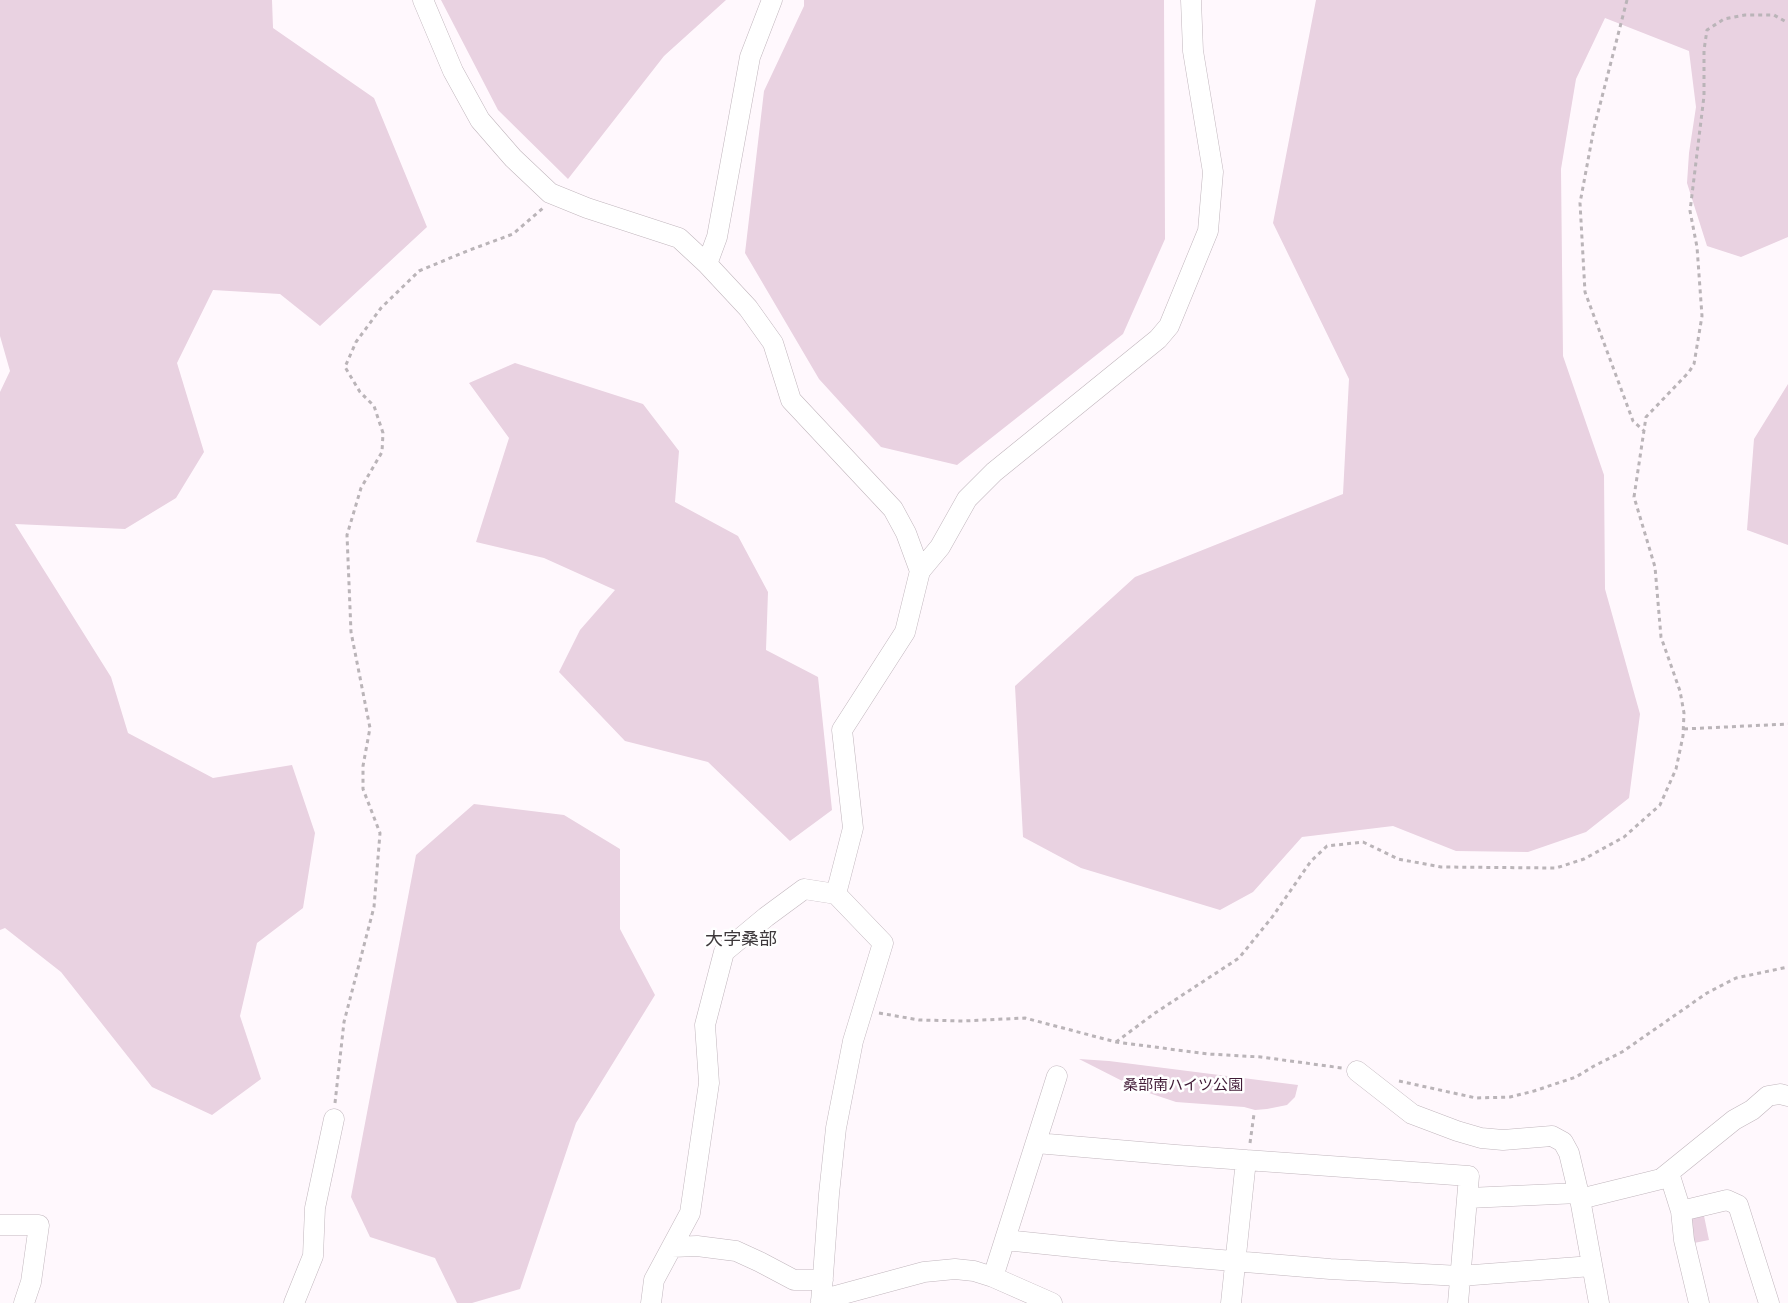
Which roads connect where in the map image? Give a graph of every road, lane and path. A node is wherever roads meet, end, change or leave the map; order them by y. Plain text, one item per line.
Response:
1 (423, 0) edge
2 (772, 0) edge
3 (1191, 0) edge
4 (1627, 0) edge
5 (1788, 23) edge
6 (557, 196) junction
7 (707, 264) junction
8 (1644, 431) junction
9 (920, 571) junction
10 (1788, 724) edge
11 (1684, 729) junction
12 (836, 894) junction
13 (1788, 967) edge
14 (861, 1011) junction
15 (1116, 1042) junction
16 (1357, 1071) joint
17 (1057, 1076) dead end
18 (1394, 1079) dead end
19 (1788, 1096) edge
20 (1254, 1114) dead end
21 (334, 1119) joint
22 (1036, 1143) junction
23 (1248, 1160) junction
24 (1669, 1173) junction
25 (1579, 1196) junction
26 (1468, 1198) junction
27 (1681, 1211) junction
28 (0, 1225) edge
29 (1006, 1240) junction
30 (672, 1247) junction
31 (1236, 1261) junction
32 (1592, 1266) junction
33 (1460, 1276) junction
34 (993, 1277) junction
35 (823, 1280) junction
36 (821, 1302) edge
37 (24, 1303) edge
38 (294, 1303) edge
39 (650, 1303) edge
40 (1052, 1303) edge
41 (1231, 1303) edge
42 (1458, 1303) edge
43 (1599, 1303) edge
44 (1699, 1303) edge
45 (1769, 1303) edge

1 - 6 street
2 - 7 street
3 - 9 street
4 - 8 path
5 - 8 path
6 - 7 street
6 - 21 path
7 - 9 street
8 - 11 path
9 - 12 street
10 - 11 path
11 - 15 path
12 - 14 street
12 - 30 street
13 - 18 path
14 - 15 path
14 - 35 street
15 - 16 path
16 - 25 street
17 - 22 street
19 - 24 street
20 - 23 path
21 - 38 street
22 - 23 street
22 - 29 street
23 - 26 street
23 - 31 street
24 - 25 street
24 - 27 street
25 - 26 street
25 - 32 street
26 - 33 street
27 - 44 street
27 - 45 street
28 - 37 street
29 - 31 street
29 - 34 street
30 - 35 street
30 - 39 street
31 - 33 street
31 - 41 street
32 - 33 street
32 - 43 street
33 - 42 street
34 - 36 street
34 - 40 street
35 - 36 street

